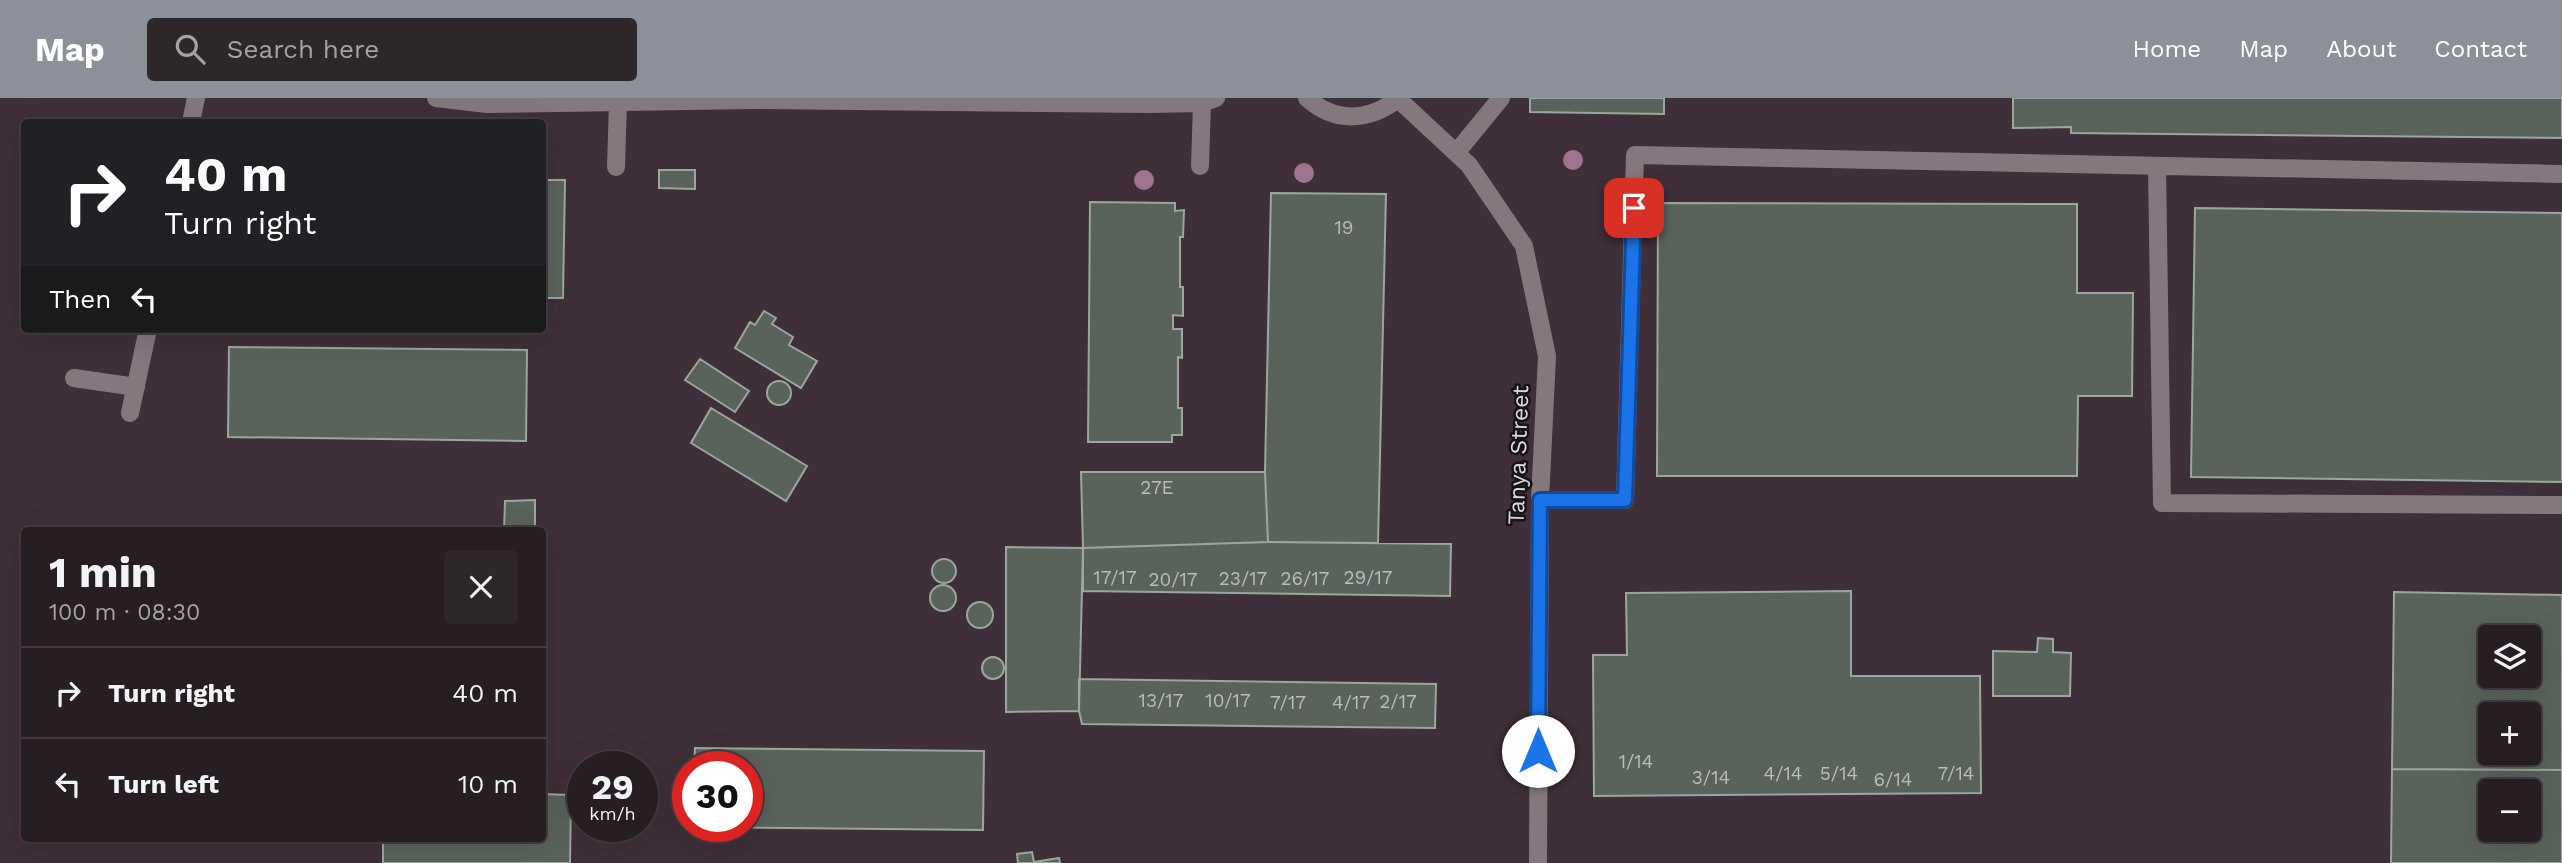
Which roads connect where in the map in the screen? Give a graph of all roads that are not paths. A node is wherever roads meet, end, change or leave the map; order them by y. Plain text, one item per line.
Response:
1 (196, 98) edge
2 (436, 98) edge
3 (1307, 98) edge
4 (1398, 98) edge
5 (1501, 98) edge
6 (752, 99) edge
7 (1047, 100) edge
8 (1209, 100) edge
9 (618, 102) junction
10 (192, 119) edge
11 (1456, 153) junction
12 (1200, 166) dead end
13 (2157, 166) junction
14 (617, 167) dead end
15 (2562, 174) edge
16 (147, 333) edge
17 (74, 378) dead end
18 (136, 387) junction
19 (130, 413) dead end
20 (1540, 500) junction
21 (2562, 505) edge
22 (1538, 863) edge

1 - 10 street
2 - 9 street
3 - 4 street
4 - 11 street, Tanya Street
5 - 11 street
6 - 7 street
6 - 9 street
7 - 8 street
8 - 12 street
9 - 14 street
11 - 20 street, Tanya Street
13 - 15 street
13 - 20 street
13 - 21 street
16 - 18 street
17 - 18 street
18 - 19 street
20 - 22 street, Tanya Street

